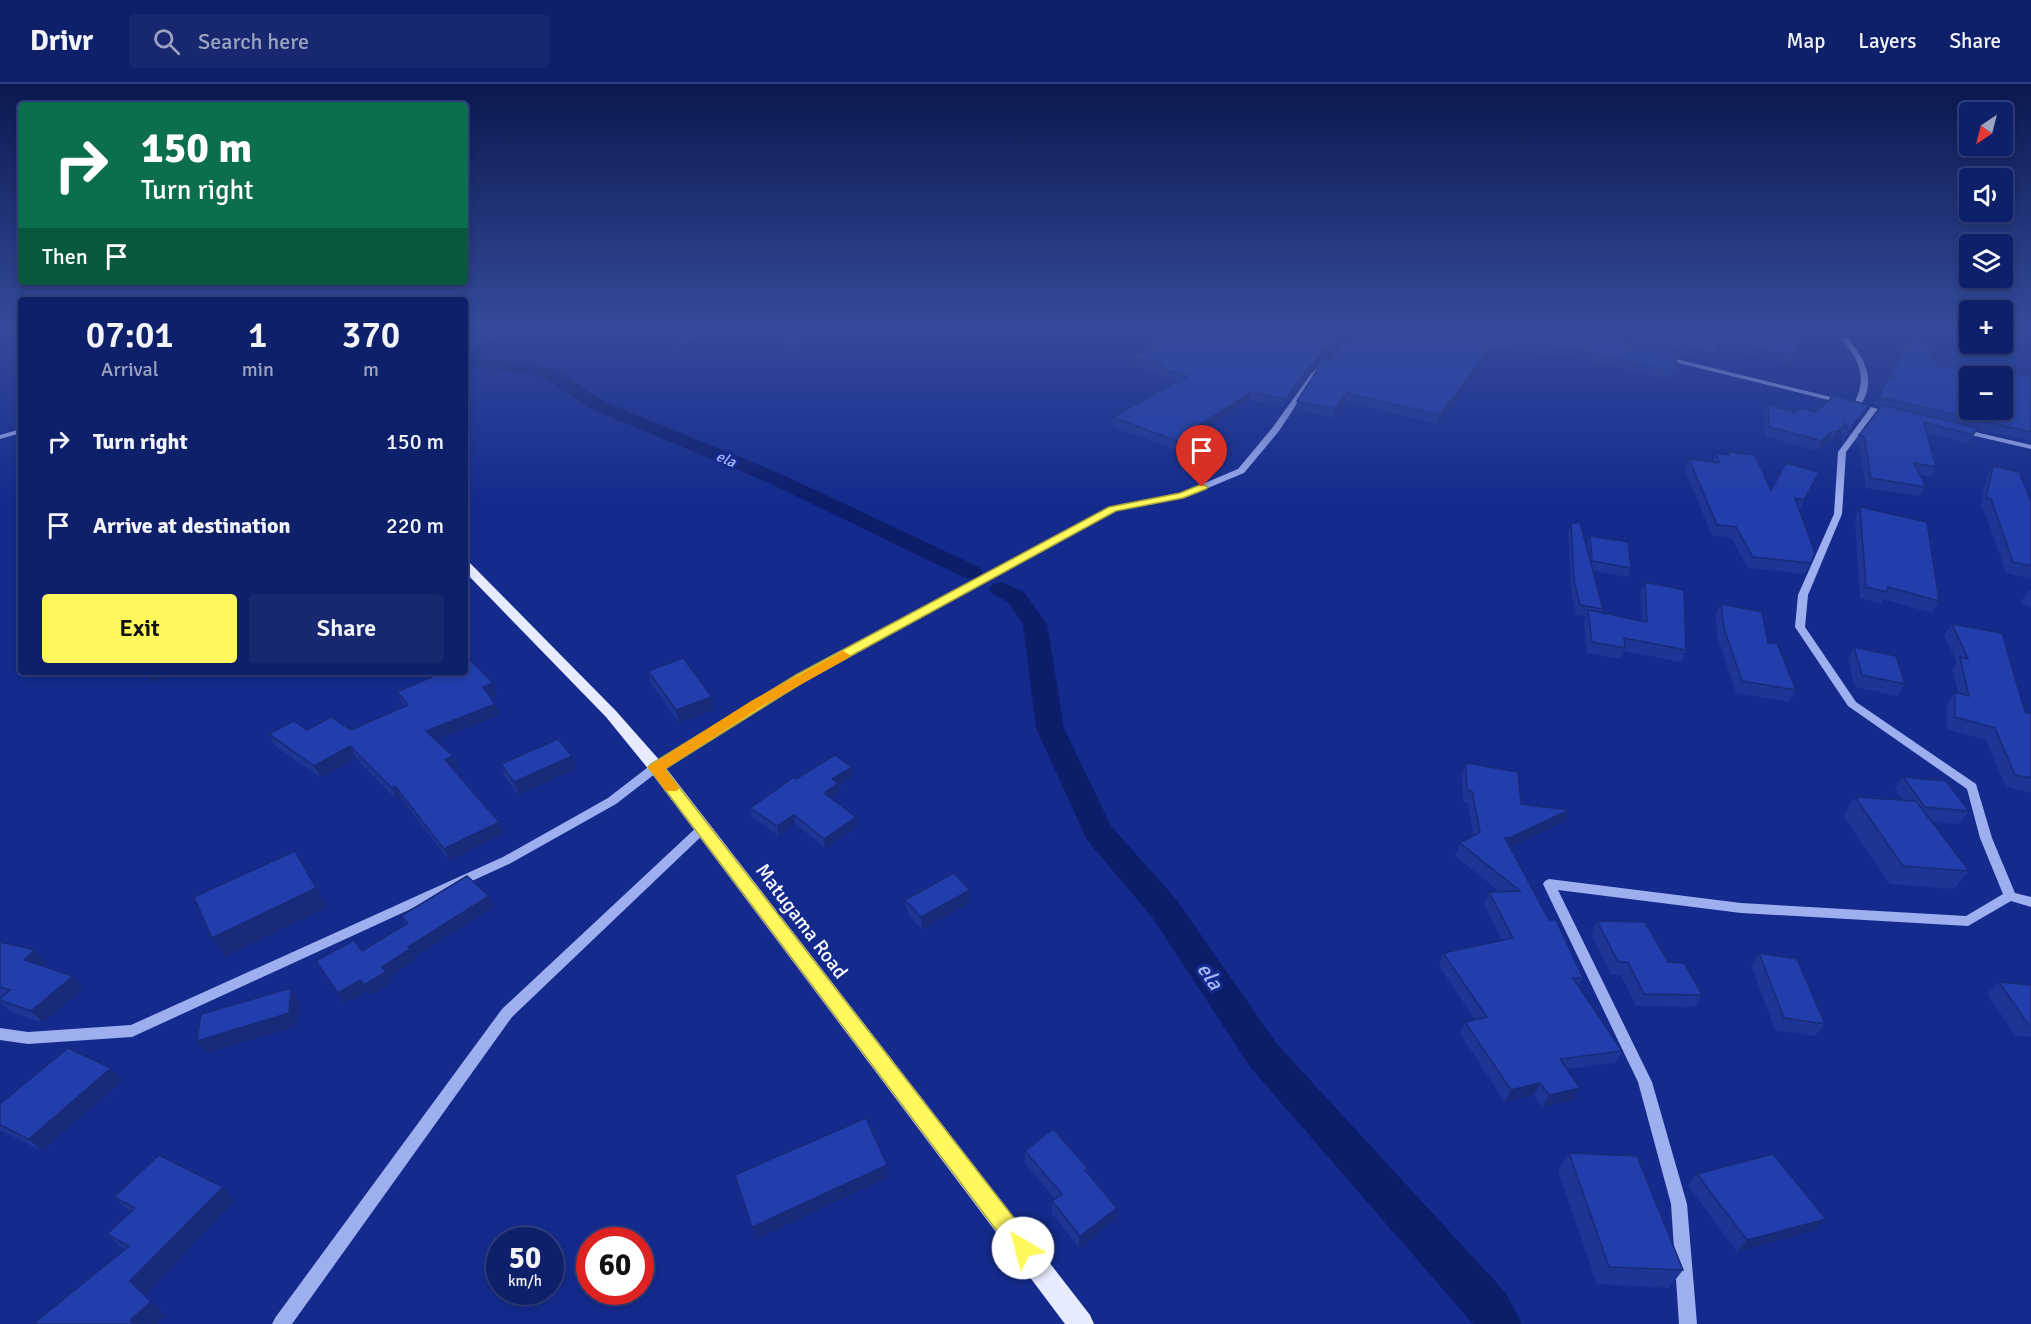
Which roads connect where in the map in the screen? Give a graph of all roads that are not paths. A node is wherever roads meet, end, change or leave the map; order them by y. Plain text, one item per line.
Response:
1 (1306, 385) edge
2 (1774, 385) edge
3 (1864, 385) edge
4 (1857, 405) junction
5 (1953, 428) edge
6 (18, 432) edge
7 (0, 437) edge
8 (2031, 447) edge
9 (468, 568) edge
10 (656, 767) junction
11 (703, 828) junction
12 (2010, 896) junction
13 (2031, 902) edge
14 (0, 1034) edge
15 (281, 1324) edge
16 (1081, 1324) edge
17 (1688, 1324) edge

1 - 10 street
2 - 4 street
3 - 4 street
4 - 12 street
5 - 8 street
6 - 7 street
9 - 10 main road, Matugama Road
10 - 11 main road, Matugama Road
10 - 14 street
11 - 15 street
11 - 16 main road, Matugama Road
12 - 13 street
12 - 17 street

